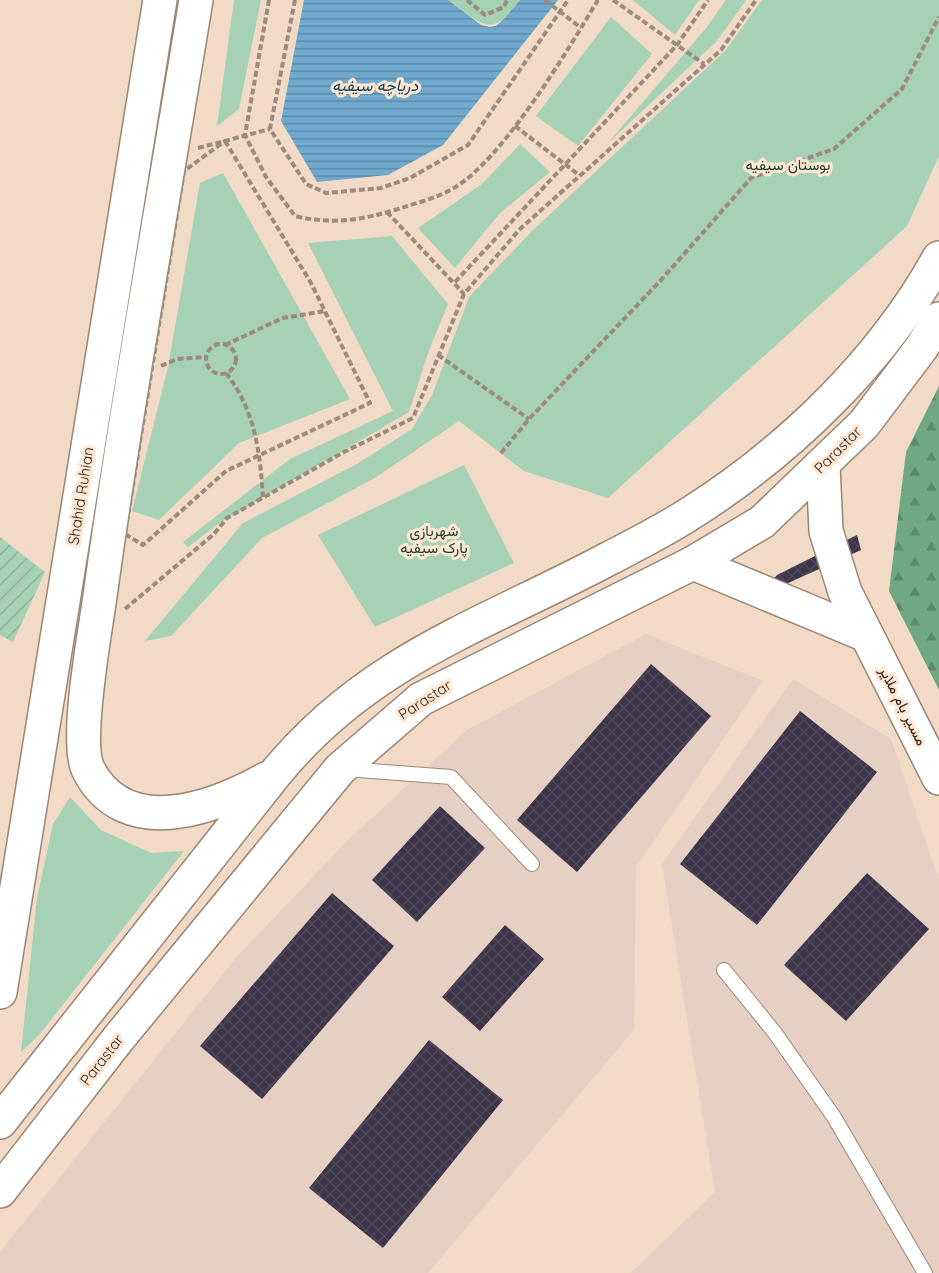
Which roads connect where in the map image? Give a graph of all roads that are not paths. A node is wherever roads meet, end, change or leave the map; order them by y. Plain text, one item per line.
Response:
1 (160, 0) edge
2 (196, 0) edge
3 (939, 258) edge
4 (939, 319) edge
5 (823, 466) junction
6 (693, 562) junction
7 (866, 635) junction
8 (339, 769) junction
9 (275, 774) junction
10 (939, 778) edge
11 (532, 864) dead end
12 (724, 970) dead end
13 (0, 992) edge
14 (0, 1122) edge
15 (0, 1191) edge
16 (925, 1273) edge

1 - 13 main road, Shahid Ruhian
2 - 9 main road
3 - 9 main road
4 - 5 main road, Parastar
5 - 6 main road, Parastar
5 - 7 main road, مسیر بام ملایر
6 - 7 main road
6 - 8 main road, Parastar
7 - 10 main road, مسیر بام ملایر
8 - 11 lane
8 - 15 main road, Parastar
9 - 14 main road
12 - 16 lane

